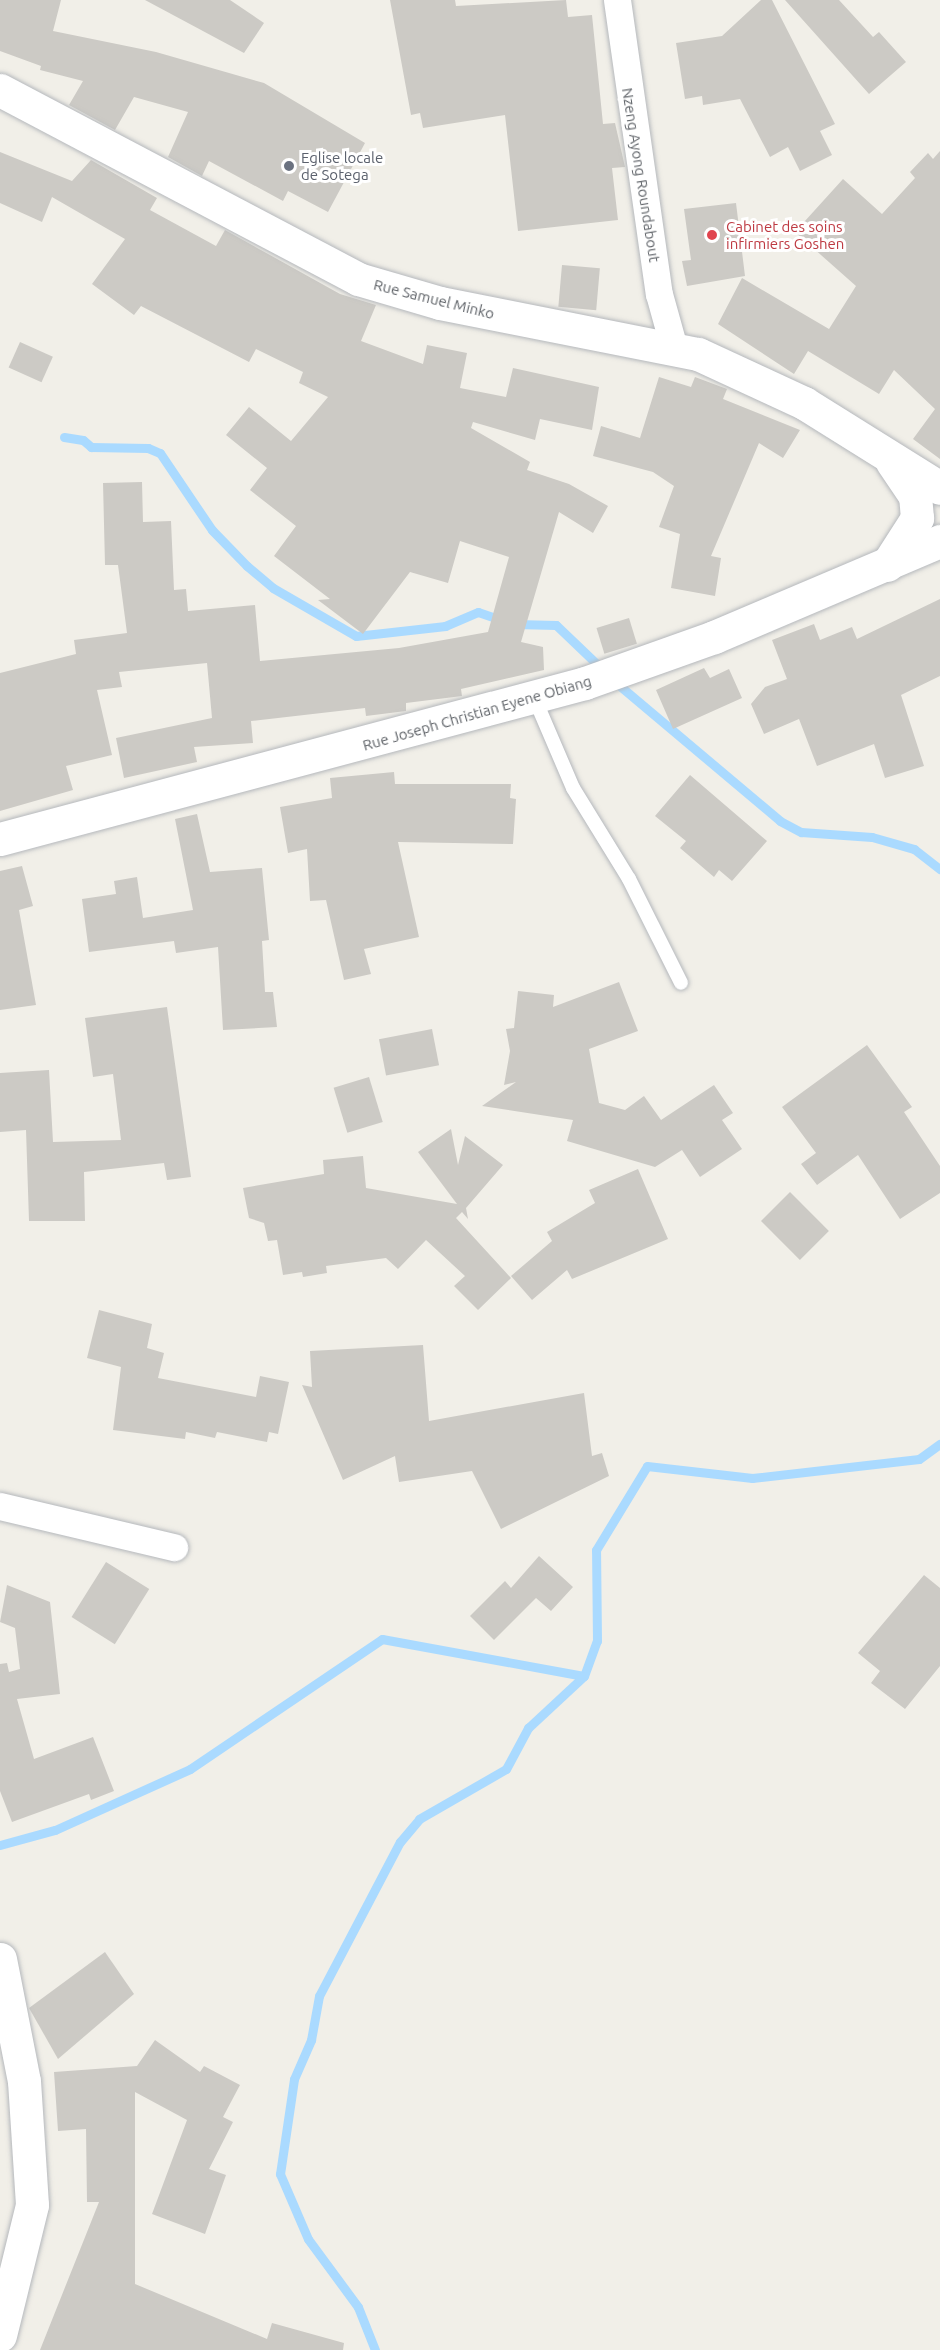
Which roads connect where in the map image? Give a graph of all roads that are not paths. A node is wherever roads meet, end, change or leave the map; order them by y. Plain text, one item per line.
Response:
1 (617, 0) edge
2 (0, 90) edge
3 (674, 348) junction
4 (886, 454) junction
5 (940, 488) edge
6 (940, 541) edge
7 (887, 565) junction
8 (534, 697) junction
9 (0, 839) edge
10 (681, 983) dead end
11 (0, 1506) edge
12 (174, 1547) dead end
13 (0, 1959) edge
14 (0, 2335) edge

1 - 3 street, Nzeng Ayong Roundabout
2 - 3 street, Rue Samuel Minko
3 - 4 street, Rue Samuel Minko
4 - 5 street, Rue Samuel Minko
4 - 7 street
6 - 7 street, Rue Joseph Christian Eyene Obiang
7 - 8 street, Rue Joseph Christian Eyene Obiang
8 - 9 street, Rue Joseph Christian Eyene Obiang
8 - 10 lane
11 - 12 street
13 - 14 street

